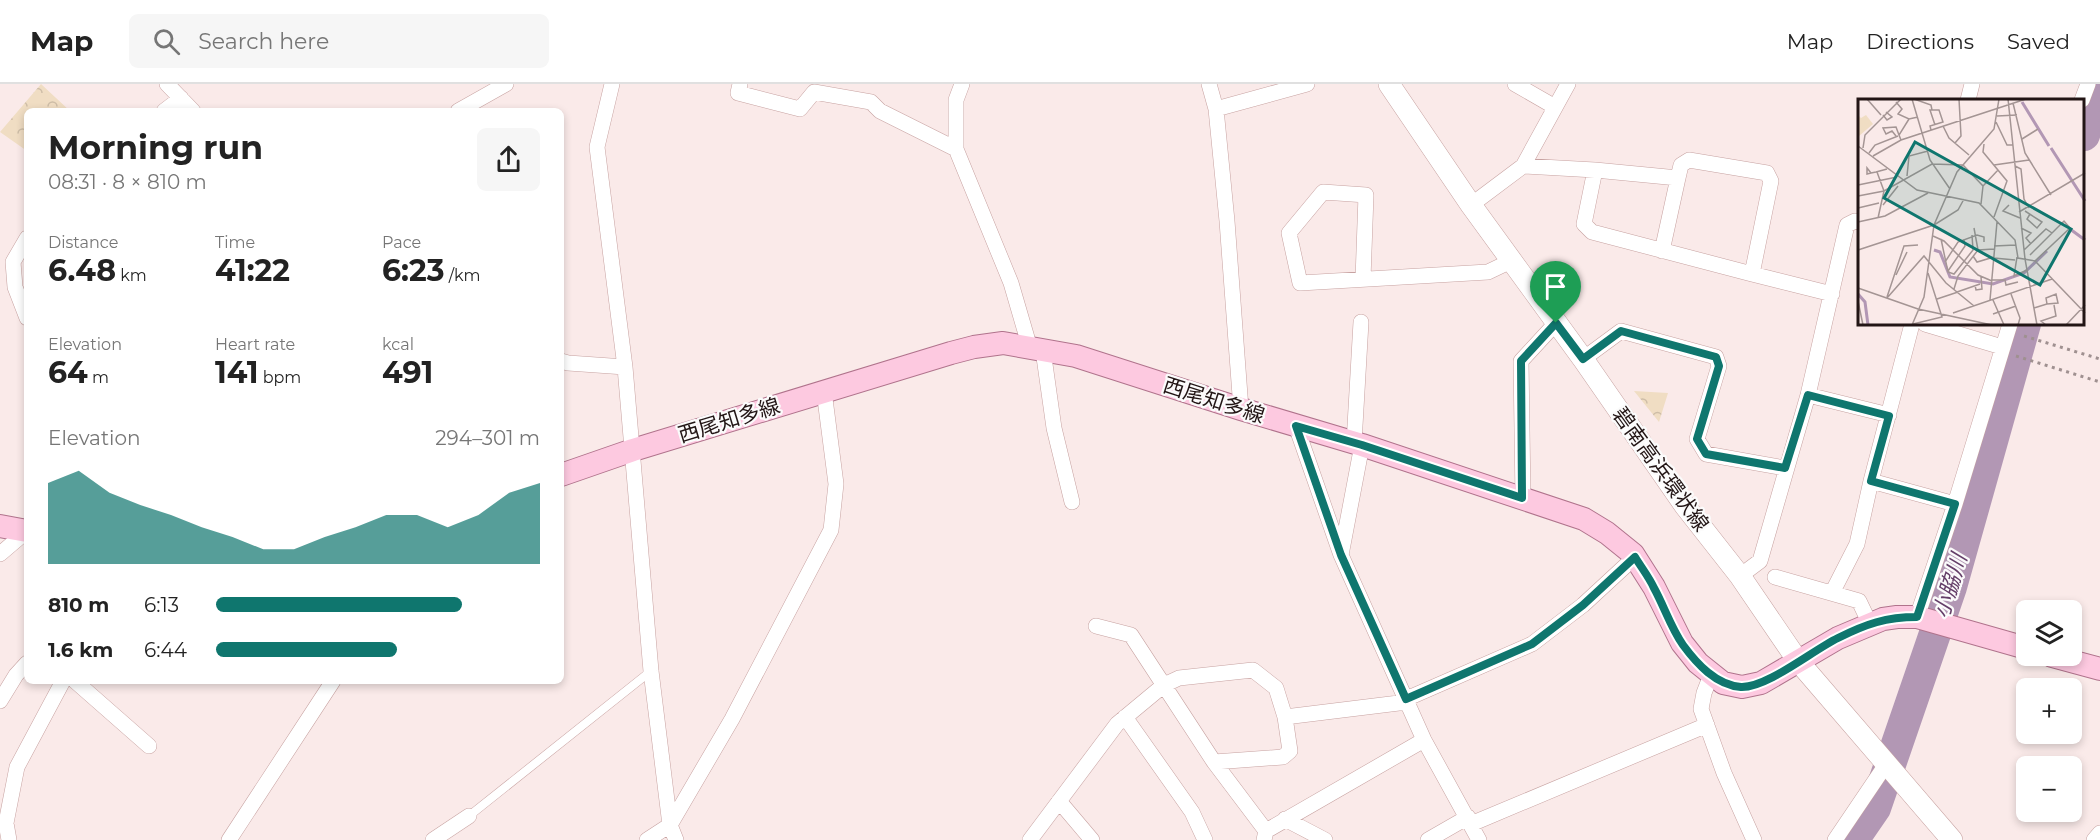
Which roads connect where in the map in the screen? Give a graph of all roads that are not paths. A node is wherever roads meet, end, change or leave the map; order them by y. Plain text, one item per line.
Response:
1 (167, 84) edge
2 (506, 84) edge
3 (612, 84) edge
4 (740, 84) edge
5 (962, 84) edge
6 (1209, 84) edge
7 (1307, 84) edge
8 (1389, 84) edge
9 (1515, 84) edge
10 (1568, 84) edge
11 (1972, 84) edge
12 (2088, 84) edge
13 (181, 98) junction
14 (1968, 99) edge
15 (2082, 99) edge
16 (1555, 107) junction
17 (168, 108) edge
18 (190, 108) edge
19 (463, 108) edge
20 (1216, 109) junction
21 (956, 149) junction
22 (1523, 166) junction
23 (1595, 170) junction
24 (1678, 178) junction
25 (1471, 205) junction
26 (1858, 222) edge
27 (24, 243) edge
28 (1662, 251) junction
29 (1511, 261) junction
30 (1752, 274) junction
31 (1363, 279) junction
32 (1832, 294) junction
33 (24, 310) edge
34 (1361, 322) dead end
35 (1556, 323) junction
36 (1912, 326) edge
37 (1931, 326) edge
38 (2009, 327) edge
39 (1036, 349) junction
40 (2002, 350) junction
41 (1583, 359) junction
42 (564, 362) edge
43 (626, 367) junction
44 (824, 391) junction
45 (1808, 395) junction
46 (1240, 409) junction
47 (1889, 416) junction
48 (1296, 426) junction
49 (1358, 444) junction
50 (633, 450) junction
51 (1785, 468) junction
52 (564, 474) edge
53 (1871, 481) junction
54 (1522, 498) junction
55 (1072, 502) dead end
56 (1955, 504) junction
57 (0, 526) edge
58 (24, 530) edge
59 (24, 534) edge
60 (0, 554) edge
61 (1341, 555) junction
62 (1635, 557) junction
63 (1740, 576) junction
64 (1775, 577) dead end
65 (1832, 593) junction
66 (1917, 617) junction
67 (1870, 624) junction
68 (1096, 626) dead end
69 (2016, 645) edge
70 (1798, 661) junction
71 (2082, 664) edge
72 (24, 666) edge
73 (2100, 669) edge
74 (651, 671) junction
75 (1712, 675) junction
76 (61, 684) edge
77 (78, 684) edge
78 (331, 684) edge
79 (1164, 685) junction
80 (0, 700) edge
81 (1406, 701) junction
82 (1125, 717) junction
83 (1286, 717) junction
84 (1707, 725) junction
85 (1424, 740) junction
86 (148, 746) dead end
87 (1214, 762) junction
88 (1887, 763) junction
89 (1059, 801) junction
90 (469, 816) joint
91 (1286, 819) junction
92 (1469, 821) junction
93 (670, 825) junction
94 (2100, 833) edge
95 (1265, 835) edge
96 (9, 840) edge
97 (229, 840) edge
98 (433, 840) edge
99 (647, 840) edge
100 (676, 840) edge
101 (1030, 840) edge
102 (1092, 840) edge
103 (1205, 840) edge
104 (1325, 840) edge
105 (1428, 840) edge
106 (1479, 840) edge
107 (1754, 840) edge
108 (1835, 840) edge
109 (1952, 840) edge
110 (2094, 840) edge

1 - 13 street
2 - 19 street
3 - 43 street
4 - 21 street
5 - 21 street
6 - 20 street
7 - 20 street
8 - 25 main road, 碧南高浜環状線
9 - 16 street
10 - 16 street
11 - 14 street
12 - 15 street
13 - 17 street
13 - 18 street
16 - 22 street
20 - 46 street
21 - 39 street
22 - 23 street
22 - 25 street
23 - 24 street
23 - 28 street
24 - 28 street
24 - 30 street
25 - 29 main road, 碧南高浜環状線
26 - 32 street
27 - 33 street
28 - 30 street
29 - 31 street
29 - 35 main road, 碧南高浜環状線
30 - 32 street
31 - 31 street
32 - 45 street
34 - 49 street
35 - 41 main road, 碧南高浜環状線
35 - 54 street
36 - 47 street
37 - 40 street
38 - 40 street
39 - 44 main road, 西尾知多線
39 - 46 main road, 西尾知多線
39 - 55 street
40 - 56 street
41 - 51 street
41 - 63 main road, 碧南高浜環状線
42 - 43 street
43 - 50 street
44 - 50 main road, 西尾知多線
44 - 93 street
45 - 47 street
45 - 51 street
46 - 48 main road, 西尾知多線
47 - 53 street
48 - 49 main road, 西尾知多線
48 - 61 street
49 - 54 main road, 西尾知多線
49 - 61 street
50 - 52 main road, 西尾知多線
50 - 74 street
51 - 63 street
53 - 56 street
53 - 65 street
54 - 62 main road, 西尾知多線
56 - 66 street
57 - 58 main road
59 - 60 street
61 - 81 street
62 - 75 main road, 西尾知多線
62 - 81 street
63 - 70 main road, 碧南高浜環状線
64 - 65 street
65 - 67 street
66 - 67 main road, 西尾知多線
66 - 69 main road, 西尾知多線
67 - 70 main road, 西尾知多線
68 - 79 street
70 - 75 main road, 西尾知多線
70 - 88 main road, 碧南高浜環状線
71 - 73 main road
72 - 80 street
74 - 90 lane
74 - 93 street
75 - 84 street
76 - 96 street
77 - 86 street
78 - 97 street
79 - 82 street
79 - 83 street
79 - 87 street
81 - 83 street
81 - 85 street
82 - 89 street
82 - 103 street
83 - 87 street
84 - 92 street
84 - 107 street
85 - 91 street
85 - 92 street
87 - 95 street
88 - 108 street
88 - 109 main road, 碧南高浜環状線
89 - 101 street
89 - 102 street
90 - 98 street
91 - 95 street
91 - 104 street
92 - 105 street
92 - 106 street
93 - 99 street
93 - 100 street
94 - 110 street

